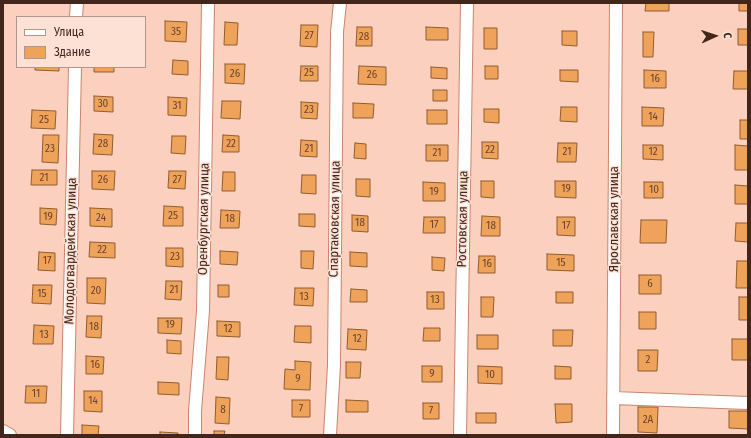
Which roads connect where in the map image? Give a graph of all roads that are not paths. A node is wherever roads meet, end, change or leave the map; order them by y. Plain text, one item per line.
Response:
1 (77, 3) edge
2 (208, 3) edge
3 (340, 3) edge
4 (467, 3) edge
5 (616, 3) edge
6 (76, 16) edge
7 (75, 68) edge
8 (613, 398) junction
9 (748, 402) edge
10 (3, 431) edge
11 (10, 435) edge
12 (67, 435) edge
13 (195, 435) edge
14 (330, 435) edge
15 (460, 435) edge
16 (613, 435) edge

1 - 6 street
2 - 13 street, Оренбургская улица
3 - 14 street, Спартаковская улица
4 - 15 street, Ростовская улица
5 - 8 street, Ярославская улица
7 - 12 street, Молодогвардейская улица
8 - 9 street
8 - 16 street, Ярославская улица
10 - 11 street

